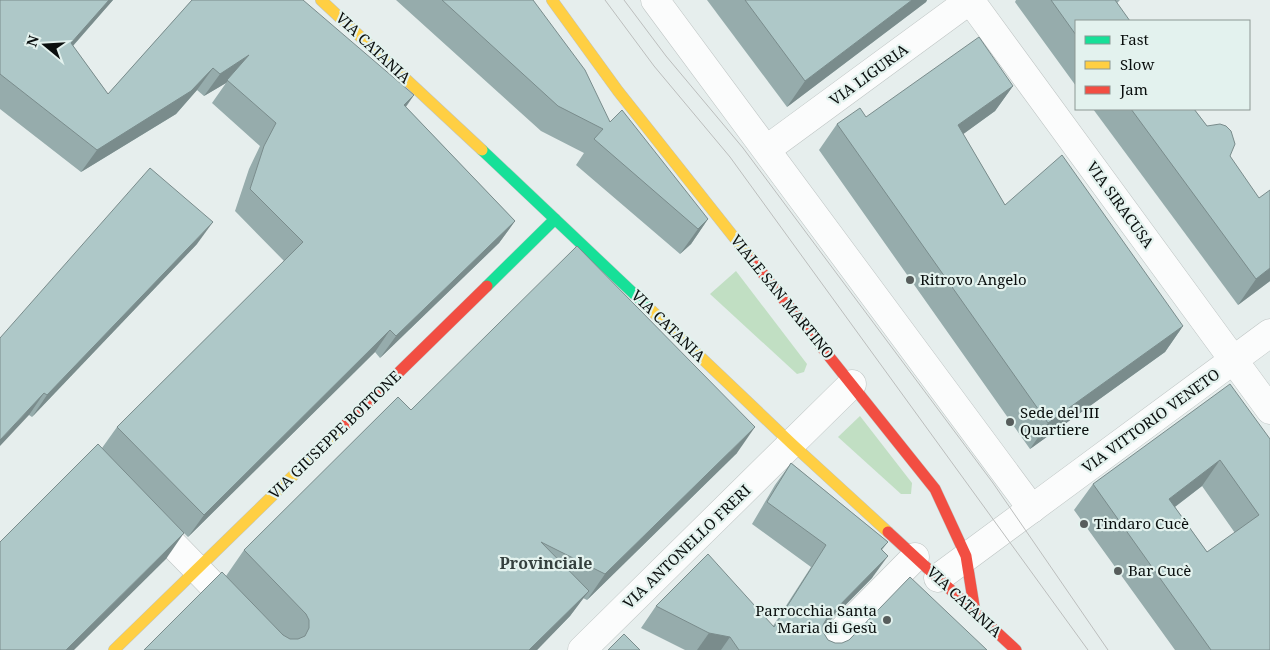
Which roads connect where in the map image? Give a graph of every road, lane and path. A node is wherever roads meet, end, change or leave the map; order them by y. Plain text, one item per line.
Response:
1 (321, 0) edge
2 (552, 0) edge
3 (656, 0) edge
4 (970, 0) edge
5 (767, 150) junction
6 (555, 220) junction
7 (1270, 333) edge
8 (1234, 360) junction
9 (852, 384) junction
10 (1270, 410) edge
11 (792, 444) junction
12 (132, 503) edge
13 (1032, 509) junction
14 (966, 556) junction
15 (915, 557) junction
16 (198, 570) junction
17 (938, 578) junction
18 (975, 612) junction
19 (114, 650) edge
20 (276, 650) edge
21 (582, 650) edge
22 (823, 650) edge
23 (1016, 650) edge

1 - 6 street, VIA CATANIA
2 - 9 street, VIALE SAN MARTINO
3 - 5 street
4 - 5 street, VIA LIGURIA
4 - 8 street, VIA SIRACUSA
5 - 13 street
6 - 11 street, VIA CATANIA
6 - 16 street, VIA GIUSEPPE BOTTONE
7 - 8 street, VIA VITTORIO VENETO
8 - 10 street, VIA SIRACUSA
8 - 13 street, VIA VITTORIO VENETO
9 - 11 street, VIA ANTONELLO FRERI
9 - 14 street, VIALE SAN MARTINO
11 - 15 street, VIA CATANIA
11 - 21 street, VIA ANTONELLO FRERI
12 - 16 street
13 - 14 street, VIA VITTORIO VENETO
14 - 17 street, VIA VITTORIO VENETO
14 - 18 street, VIALE SAN MARTINO
15 - 17 street, VIA CATANIA
15 - 22 street
16 - 19 street, VIA GIUSEPPE BOTTONE
16 - 20 street
17 - 18 street, VIA CATANIA
18 - 23 street, VIA CATANIA

